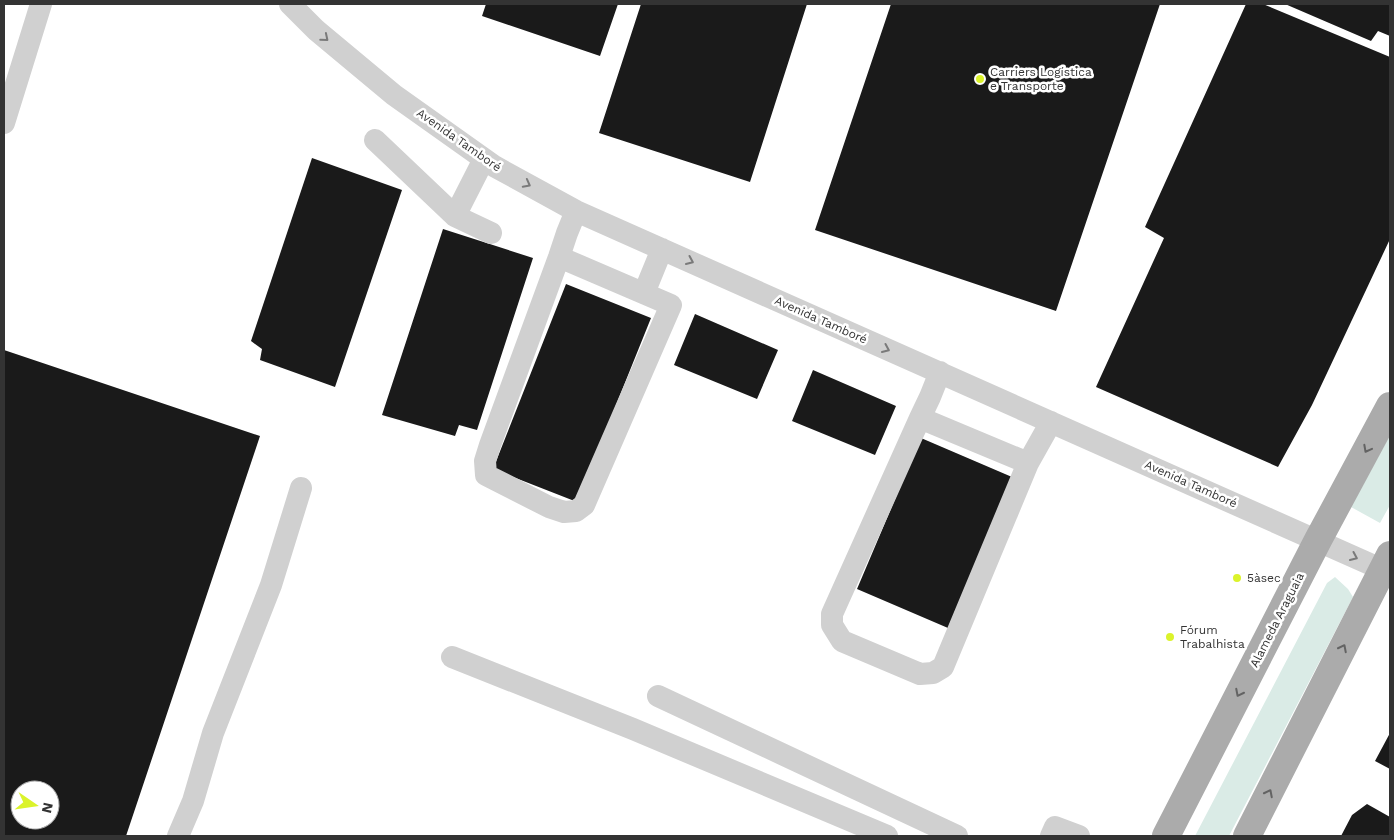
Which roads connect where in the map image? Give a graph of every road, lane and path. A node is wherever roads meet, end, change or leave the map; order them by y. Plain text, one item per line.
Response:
1 (41, 4) edge
2 (290, 4) edge
3 (4, 123) edge
4 (375, 140) dead end
5 (484, 159) junction
6 (576, 211) junction
7 (455, 216) junction
8 (491, 233) dead end
9 (662, 249) junction
10 (559, 257) junction
11 (644, 293) junction
12 (940, 372) junction
13 (1390, 406) edge
14 (920, 418) junction
15 (1051, 422) junction
16 (1028, 463) junction
17 (301, 488) dead end
18 (1318, 540) junction
19 (1388, 566) edge
20 (452, 657) dead end
21 (658, 696) dead end
22 (178, 836) edge
23 (886, 836) edge
24 (957, 836) edge
25 (1051, 836) edge
26 (1079, 836) edge
27 (1166, 836) edge
28 (1247, 836) edge

1 - 3 street
2 -> 5 street, Avenida Tamboré
4 - 7 street
5 -> 6 street, Avenida Tamboré
5 - 7 street
6 - 9 street, Avenida Tamboré
6 - 10 street
7 - 8 street
9 - 11 street
9 -> 12 street, Avenida Tamboré
10 - 11 street
10 - 11 street
12 - 14 street
12 - 15 street, Avenida Tamboré
13 -> 18 main road, Alameda Araguaia
14 - 16 street
14 - 16 street
15 - 16 street
15 - 18 street, Avenida Tamboré
17 - 22 street
18 -> 19 street, Avenida Tamboré
18 -> 27 main road, Alameda Araguaia
28 -> 19 main road
20 - 23 street
21 - 24 street
25 - 26 street

